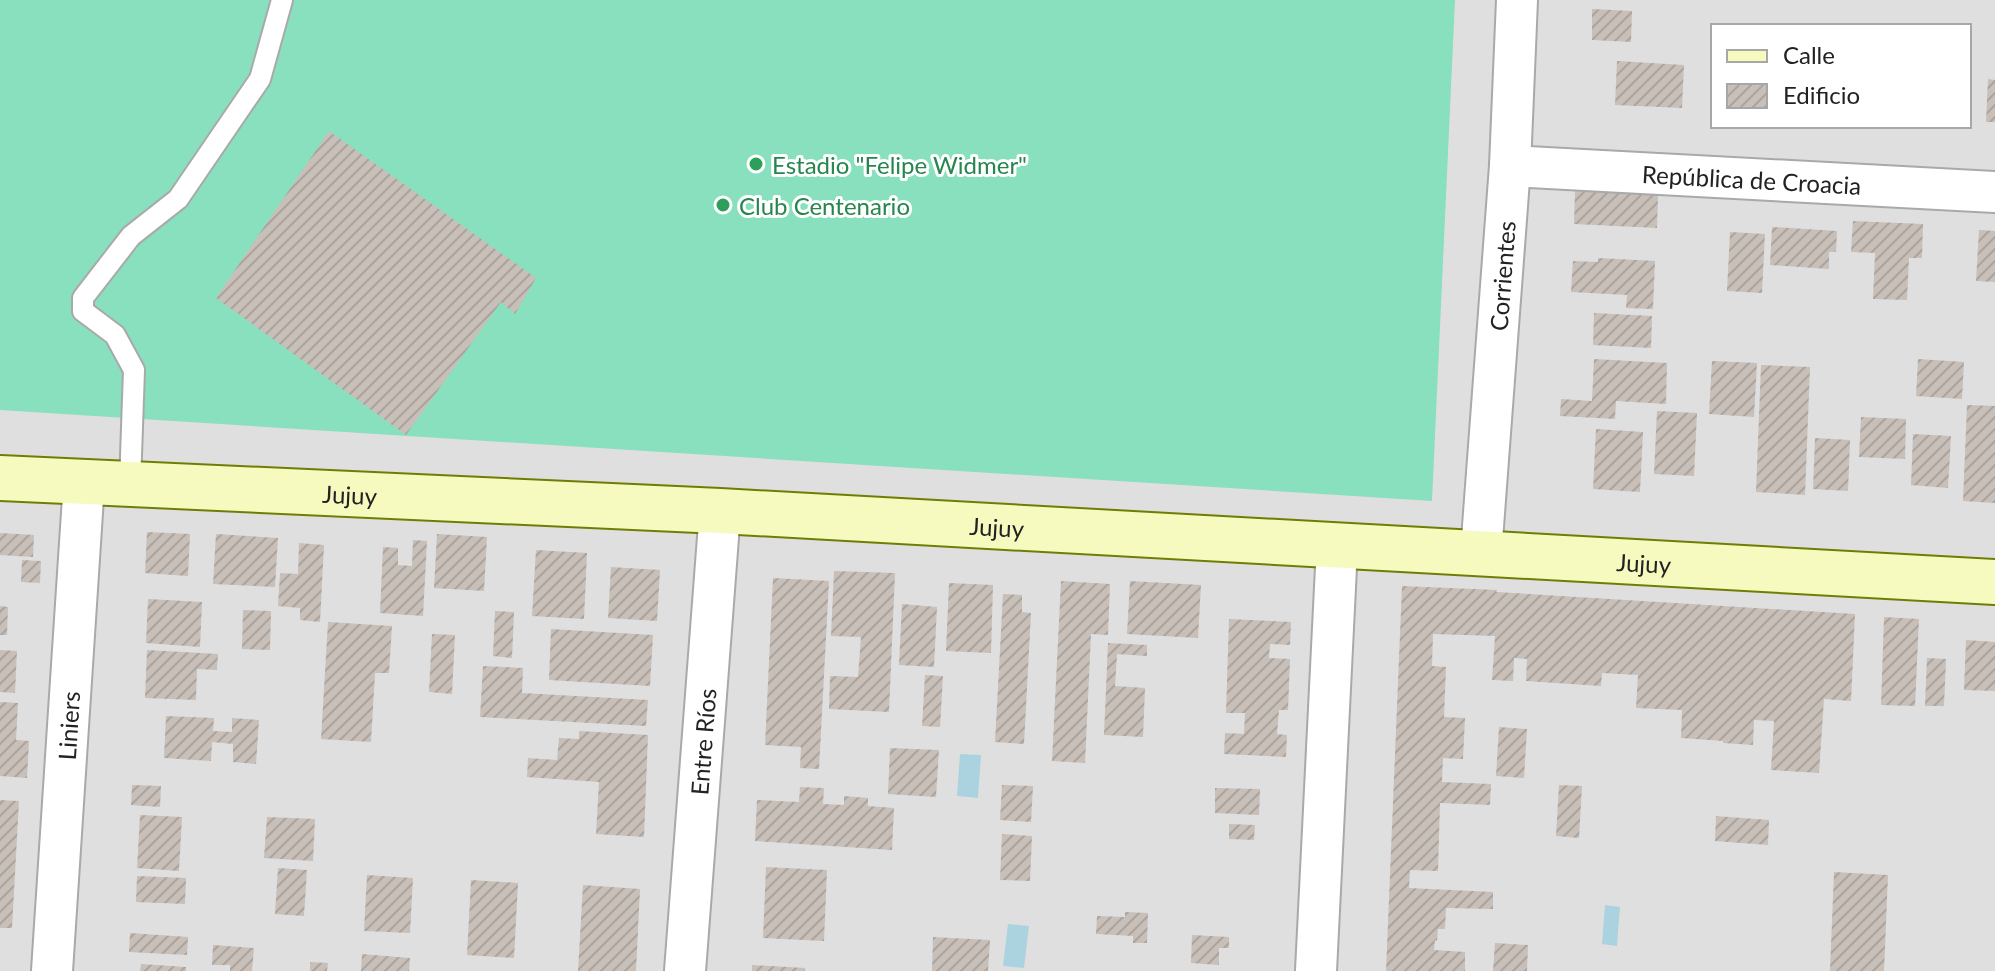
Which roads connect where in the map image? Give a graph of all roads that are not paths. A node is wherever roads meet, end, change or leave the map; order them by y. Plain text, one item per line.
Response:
1 (282, 0) edge
2 (1517, 0) edge
3 (1510, 166) junction
4 (1995, 192) edge
5 (0, 478) edge
6 (84, 482) junction
7 (130, 484) junction
8 (720, 511) junction
9 (1337, 547) junction
10 (1481, 553) junction
11 (1995, 582) edge
12 (52, 971) edge
13 (685, 971) edge
14 (1316, 971) edge

1 - 7 lane
2 - 3 street, Corrientes
3 - 4 street, República de Croacia
3 - 10 street, Corrientes
5 - 6 main road, Jujuy
6 - 7 main road, Jujuy
6 - 12 street, Liniers
7 - 8 main road, Jujuy
8 - 9 main road, Jujuy
8 - 13 street, Entre Ríos
9 - 10 main road, Jujuy
9 - 14 street
10 - 11 main road, Jujuy

